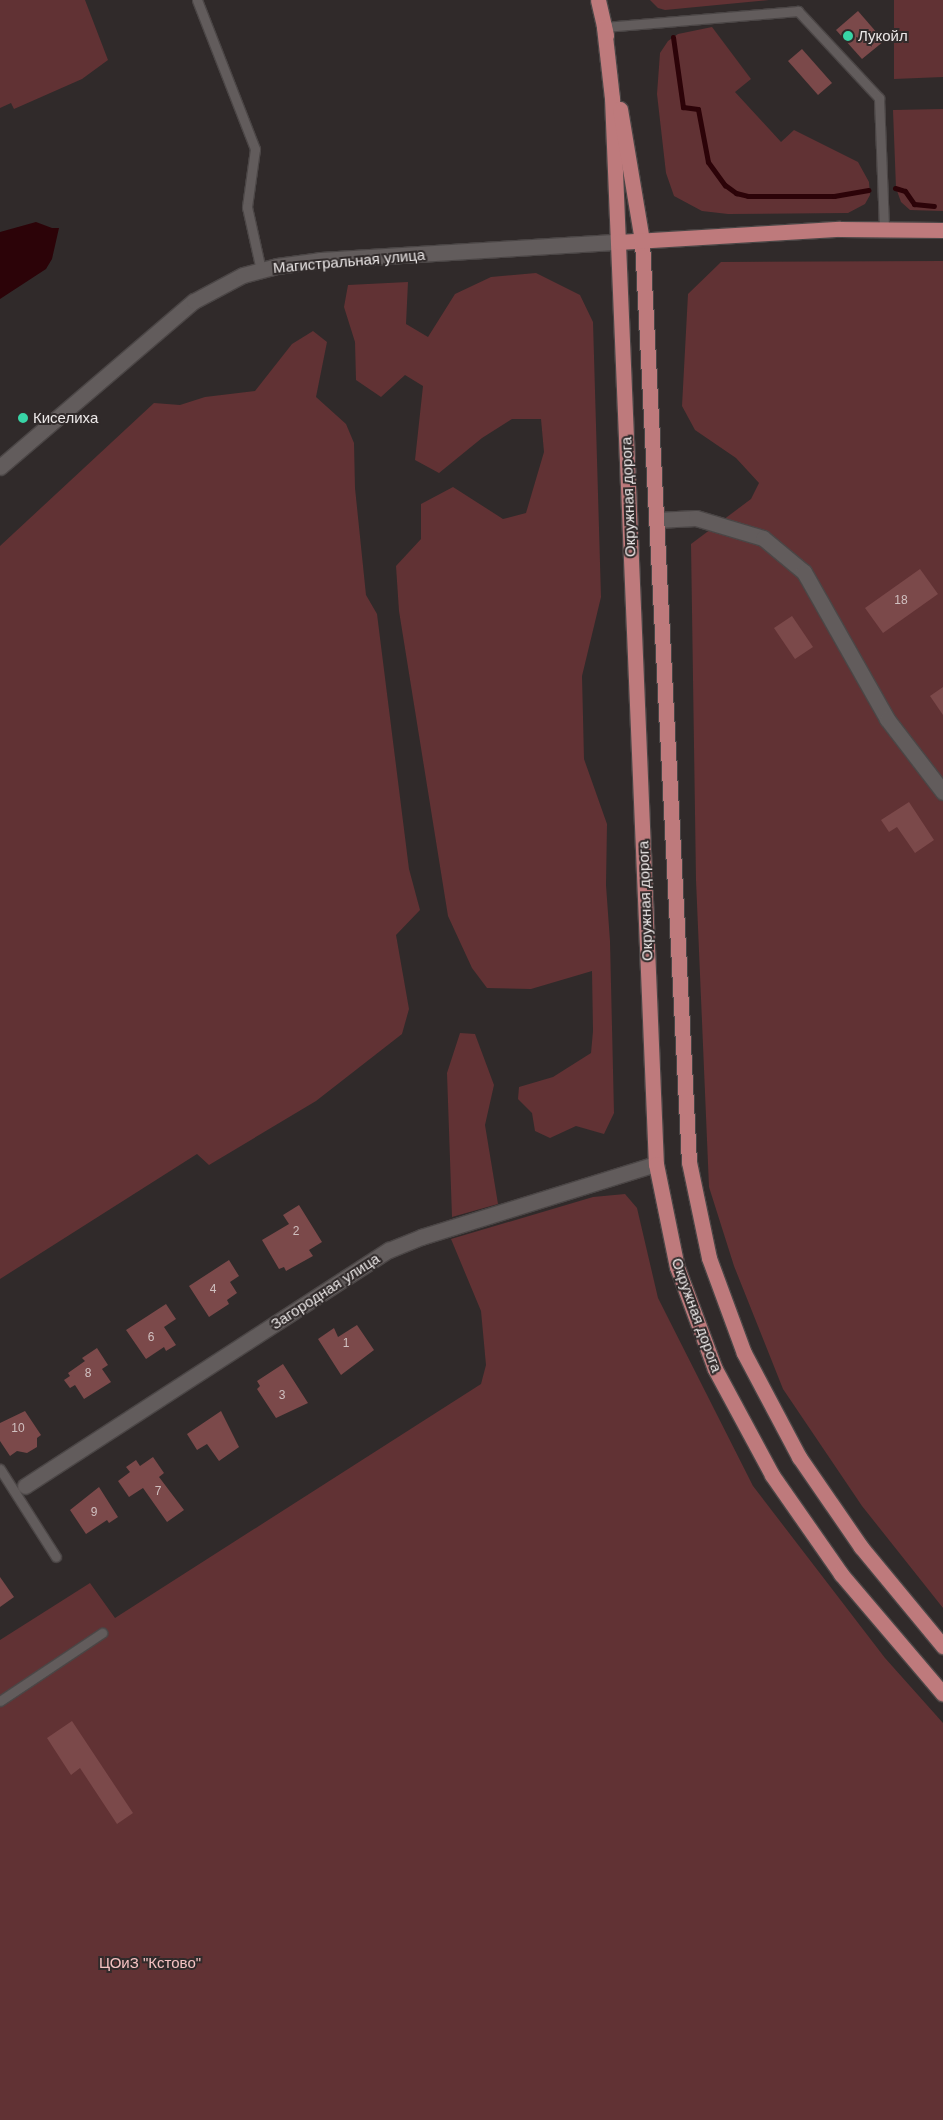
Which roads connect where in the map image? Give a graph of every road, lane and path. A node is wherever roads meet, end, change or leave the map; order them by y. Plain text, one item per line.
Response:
1 (197, 0) edge
2 (598, 0) edge
3 (604, 27) junction
4 (884, 229) junction
5 (943, 230) edge
6 (642, 241) junction
7 (618, 242) junction
8 (261, 270) junction
9 (0, 467) edge
10 (656, 520) junction
11 (943, 792) edge
12 (656, 1164) junction
13 (0, 1469) edge
14 (19, 1488) junction
15 (56, 1557) dead end
16 (102, 1633) dead end
17 (943, 1646) edge
18 (943, 1694) edge
19 (0, 1701) edge

1 - 8 lane
2 - 3 main road, Окружная дорога
3 - 4 lane
3 - 6 main road, Окружная дорога
3 - 7 main road, Окружная дорога
4 - 5 main road
4 - 6 main road
6 - 7 main road
6 - 10 main road, Окружная дорога
7 - 8 street, Магистральная улица
7 - 12 main road, Окружная дорога
8 - 9 street, Магистральная улица
10 - 11 street
10 - 17 main road, Окружная дорога
12 - 14 street, Загородная улица
12 - 18 main road, Окружная дорога
13 - 14 lane
14 - 15 lane
16 - 19 lane

